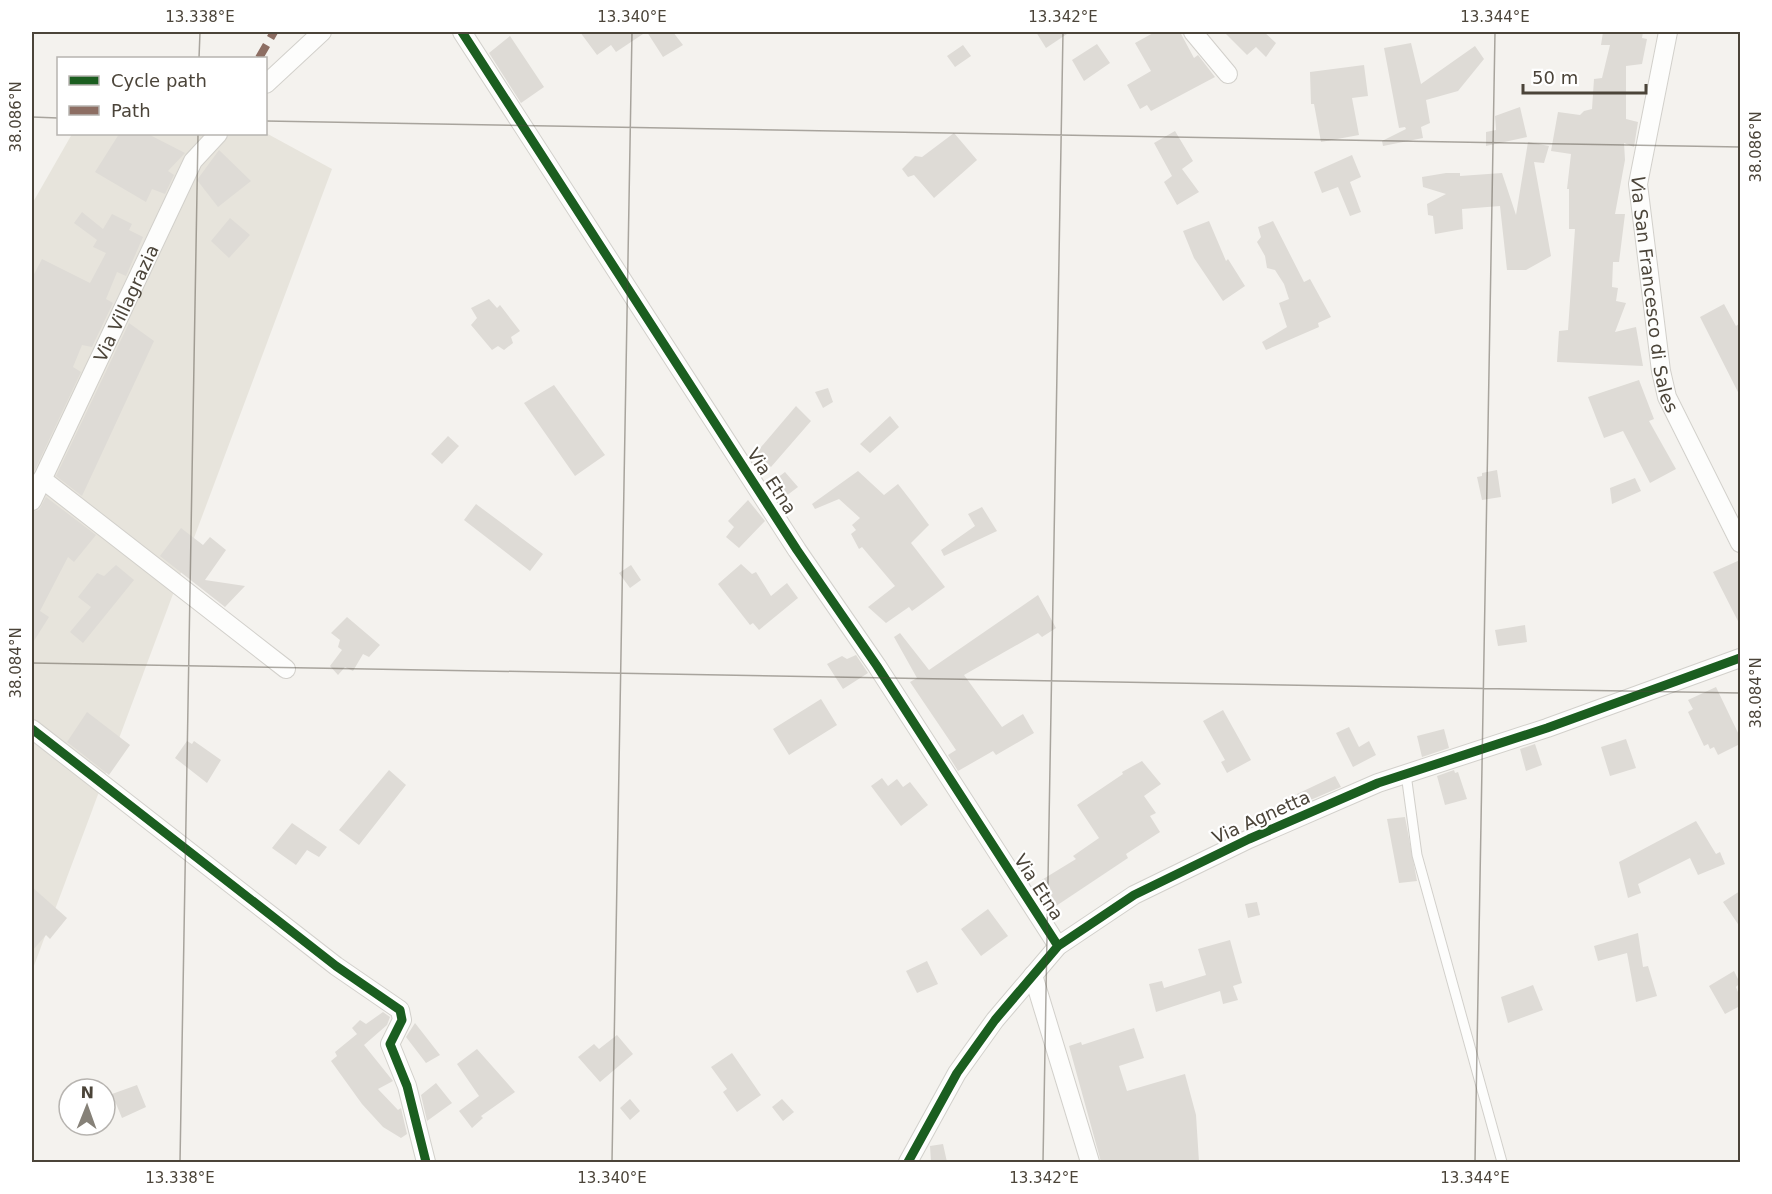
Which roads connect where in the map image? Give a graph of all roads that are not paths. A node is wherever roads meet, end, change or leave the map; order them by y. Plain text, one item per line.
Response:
1 (322, 32) edge
2 (462, 32) edge
3 (1193, 32) edge
4 (1668, 32) edge
5 (1228, 74) dead end
6 (267, 83) edge
7 (217, 135) edge
8 (42, 479) junction
9 (32, 501) edge
10 (1740, 543) edge
11 (1740, 658) edge
12 (286, 669) dead end
13 (32, 729) edge
14 (1406, 774) junction
15 (1058, 946) junction
16 (1033, 975) junction
17 (426, 1162) edge
18 (908, 1162) edge
19 (1090, 1162) edge
20 (1502, 1162) edge

1 - 6 street
2 - 15 street, Via Etna
3 - 5 street
4 - 10 street, Via San Francesco di Sales
7 - 8 street, Via Villagrazia
8 - 9 street, Via Villagrazia
8 - 12 street
11 - 14 street, Via Agnetta
13 - 17 street
14 - 15 street, Via Agnetta
14 - 20 lane
15 - 16 street, Via Agnetta
16 - 18 street, Via Agnetta
16 - 19 street

